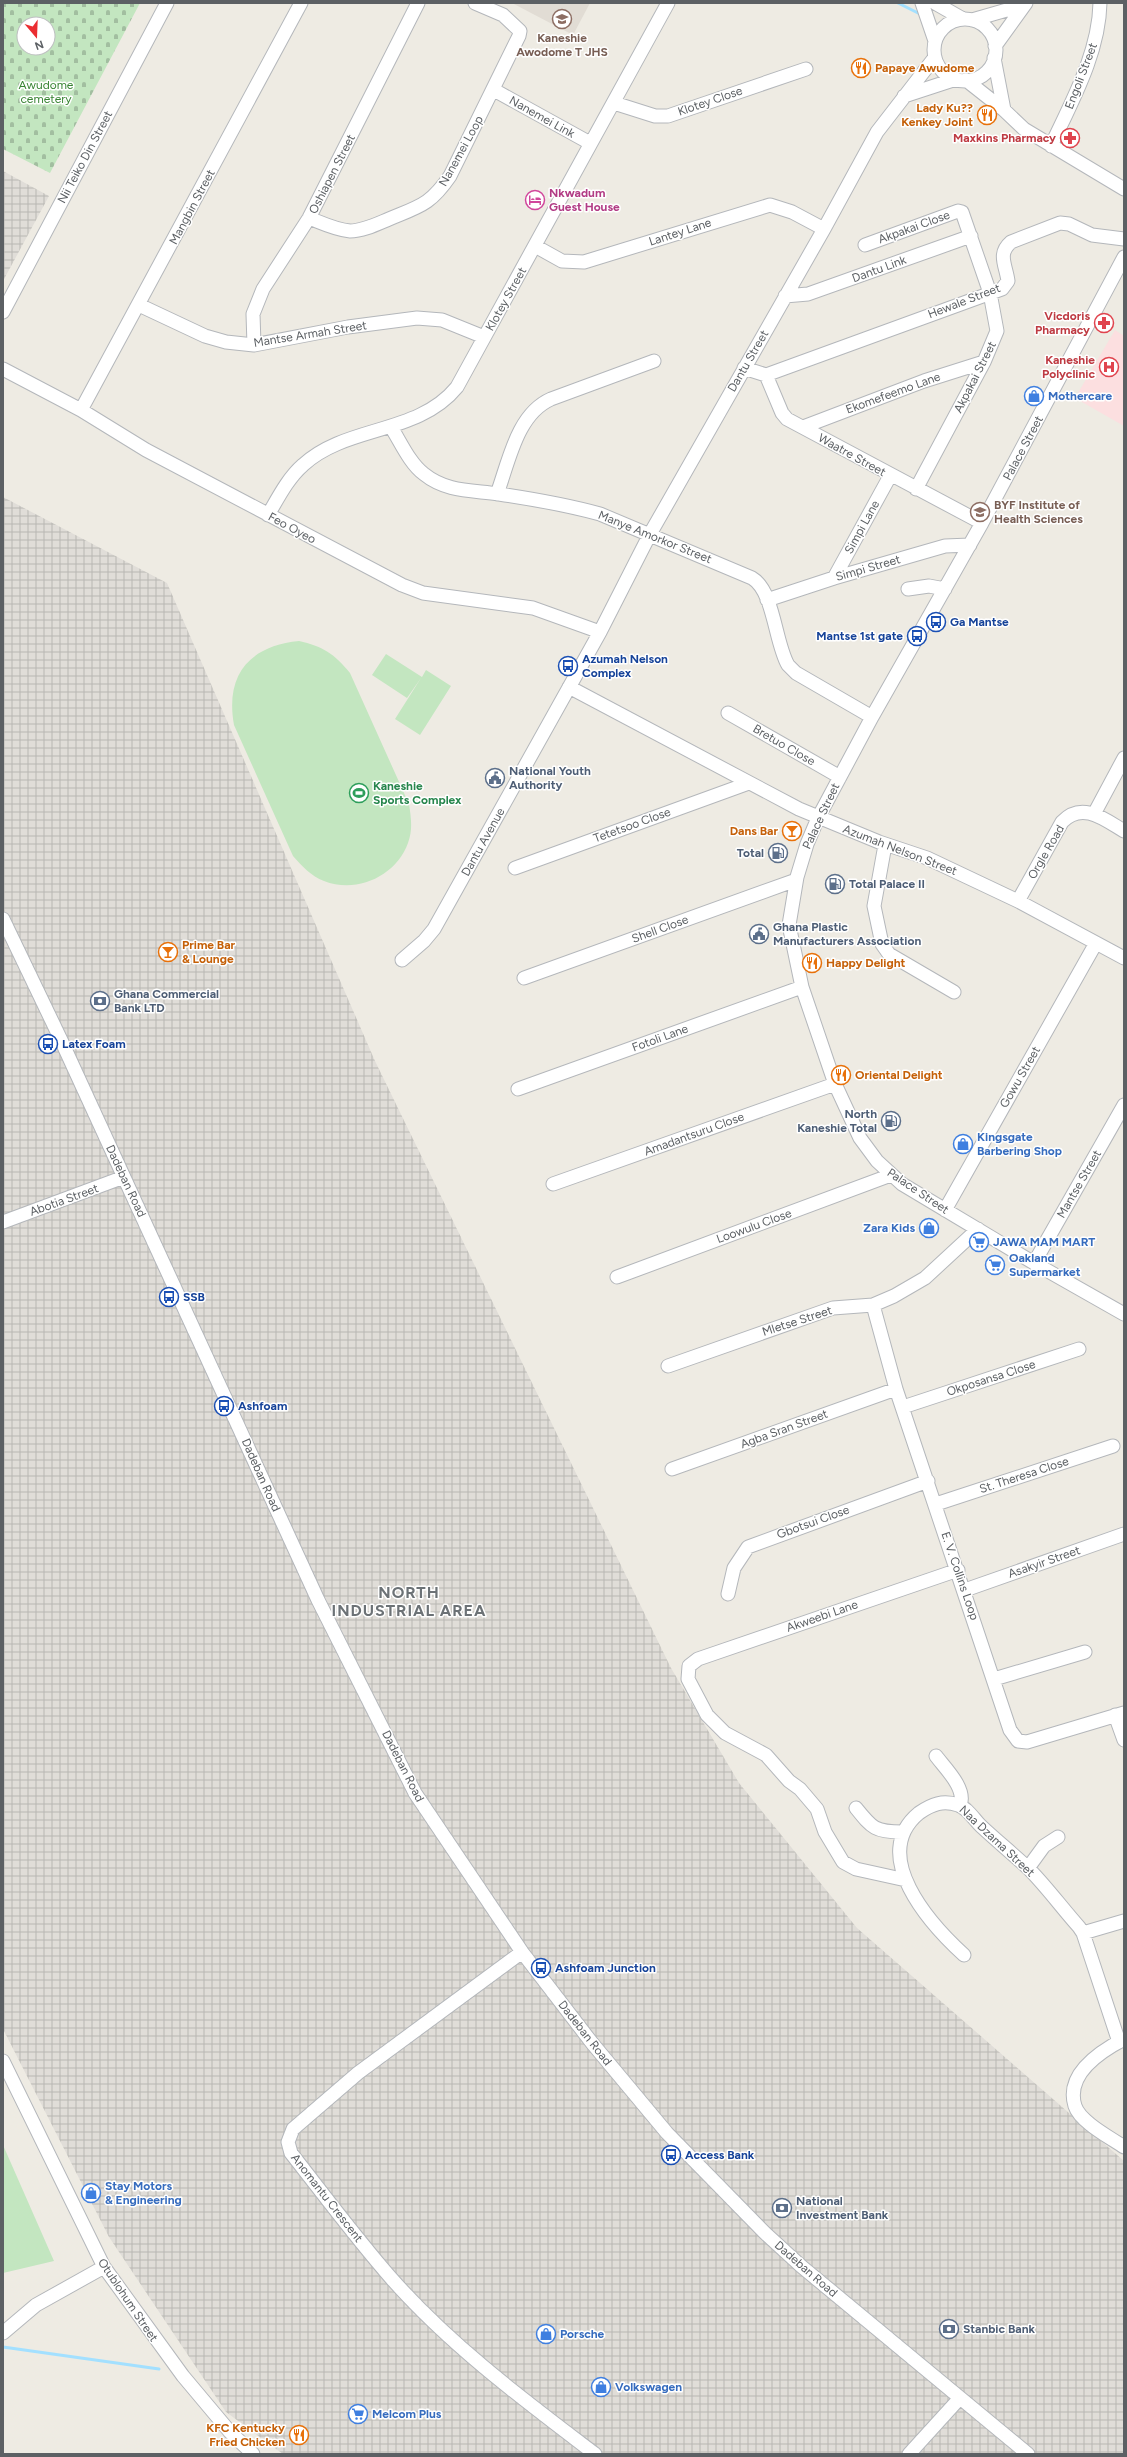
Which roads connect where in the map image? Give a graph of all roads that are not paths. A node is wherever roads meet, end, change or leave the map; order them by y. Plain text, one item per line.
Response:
1 (167, 3) edge
2 (301, 3) edge
3 (418, 3) edge
4 (475, 3) edge
5 (668, 3) edge
6 (922, 3) edge
7 (935, 3) edge
8 (1100, 3) edge
9 (1025, 4) edge
10 (967, 20) junction
11 (935, 41) junction
12 (995, 52) junction
13 (935, 57) junction
14 (806, 69) dead end
15 (961, 80) junction
16 (494, 90) junction
17 (904, 96) junction
18 (614, 103) junction
19 (1004, 110) junction
20 (590, 143) junction
21 (1051, 146) junction
22 (1124, 189) edge
23 (962, 212) joint
24 (309, 218) junction
25 (824, 229) junction
26 (971, 236) junction
27 (1124, 239) edge
28 (865, 245) dead end
29 (535, 246) junction
30 (1124, 257) edge
31 (990, 293) junction
32 (786, 296) junction
33 (139, 305) junction
34 (3, 312) edge
35 (484, 337) junction
36 (254, 345) junction
37 (654, 361) dead end
38 (984, 362) junction
39 (3, 368) edge
40 (744, 368) junction
41 (766, 375) junction
42 (81, 410) junction
43 (391, 427) junction
44 (803, 428) junction
45 (890, 476) junction
46 (916, 489) junction
47 (497, 494) junction
48 (268, 515) junction
49 (982, 524) junction
50 (650, 534) junction
51 (970, 545) junction
52 (834, 578) junction
53 (908, 589) dead end
54 (945, 589) junction
55 (767, 600) junction
56 (600, 632) junction
57 (569, 687) junction
58 (728, 713) dead end
59 (872, 717) junction
60 (1124, 758) edge
61 (840, 777) junction
62 (749, 783) junction
63 (1094, 814) junction
64 (818, 818) junction
65 (1124, 831) edge
66 (885, 845) junction
67 (515, 868) dead end
68 (796, 880) junction
69 (1018, 900) junction
70 (3, 919) edge
71 (1096, 943) junction
72 (1124, 958) edge
73 (402, 960) dead end
74 (524, 978) dead end
75 (802, 987) junction
76 (954, 992) dead end
77 (835, 1084) junction
78 (518, 1089) dead end
79 (1124, 1105) edge
80 (892, 1175) junction
81 (124, 1177) junction
82 (553, 1184) dead end
83 (945, 1210) junction
84 (3, 1222) edge
85 (978, 1229) junction
86 (1034, 1263) junction
87 (617, 1277) dead end
88 (873, 1305) junction
89 (1124, 1314) edge
90 (1079, 1350) dead end
91 (668, 1366) dead end
92 (896, 1389) junction
93 (903, 1407) junction
94 (1113, 1446) dead end
95 (672, 1469) dead end
96 (928, 1481) junction
97 (936, 1504) junction
98 (1124, 1534) edge
99 (958, 1570) junction
100 (965, 1590) junction
101 (728, 1594) dead end
102 (1085, 1652) dead end
103 (994, 1679) junction
104 (1120, 1714) edge
105 (1124, 1740) edge
106 (936, 1756) dead end
107 (960, 1805) junction
108 (856, 1808) dead end
109 (902, 1832) junction
110 (1058, 1837) dead end
111 (1028, 1868) junction
112 (906, 1880) junction
113 (1124, 1921) edge
114 (1083, 1933) junction
115 (522, 1952) junction
116 (964, 1955) dead end
117 (1122, 2040) edge
118 (3, 2061) edge
119 (1124, 2147) edge
120 (104, 2267) junction
121 (3, 2332) edge
122 (959, 2399) junction
123 (253, 2454) edge
124 (595, 2454) edge
125 (909, 2454) edge
126 (1028, 2454) edge

1 - 34 street, Nii Teiko Din Street
2 - 33 street, Mangbin Street
3 - 24 street, Oshiapen Street
4 - 16 street, Nanemei Loop
5 - 18 street, Klotey Street
6 - 11 street
7 - 10 street
8 - 21 street, Engoli Street
9 - 10 street
9 - 12 street
10 - 11 street
10 - 12 street
11 - 13 street
12 - 15 street
12 - 19 street
13 - 15 street
13 - 17 street, Dantu Street
14 - 18 street, Klotey Close
15 - 17 street
15 - 19 street
16 - 20 street, Nanemei Link
16 - 24 street, Nanemei Loop
17 - 25 street, Dantu Street
18 - 20 street, Klotey Street
19 - 21 street
20 - 29 street, Klotey Street
21 - 22 street
23 - 26 street, Akpakai Street
23 - 28 street, Akpakai Close
24 - 36 street, Oshiapen Street
25 - 29 street, Lantey Lane
25 - 32 street, Dantu Street
26 - 31 street, Akpakai Street
26 - 32 street, Dantu Link
27 - 31 street, Hewale Street
29 - 35 street, Klotey Street
30 - 49 street, Palace Street
31 - 38 street, Akpakai Street
31 - 41 street, Hewale Street
32 - 40 street, Dantu Street
33 - 36 street, Mantse Armah Street
33 - 42 street, Mangbin Street
35 - 36 street, Mantse Armah Street
35 - 43 street, Klotey Street
37 - 47 street
38 - 44 street, Ekomefeemo Lane
38 - 46 street, Akpakai Street
39 - 42 street, Feo Oyeo
40 - 41 street
40 - 50 street, Dantu Street
41 - 44 street, Waatre Street
42 - 48 street, Feo Oyeo
43 - 47 street, Manye Amorkor Street
43 - 48 street, Klotey Street
44 - 45 street, Waatre Street
45 - 46 street, Waatre Street
45 - 52 street, Simpi Lane
46 - 49 street, Waatre Street
47 - 50 street, Manye Amorkor Street
48 - 56 street, Feo Oyeo
49 - 51 street, Palace Street
50 - 55 street, Manye Amorkor Street
50 - 56 street, Dantu Street
51 - 52 street, Simpi Street
51 - 54 street, Palace Street
52 - 55 street, Simpi Street
53 - 54 street
54 - 59 street, Palace Street
55 - 59 street, Manye Amorkor Street
56 - 57 street, Dantu Avenue
57 - 62 street, Azumah Nelson Street
57 - 73 street, Dantu Avenue
58 - 61 street, Bretuo Close
59 - 61 street, Palace Street
60 - 63 street
61 - 64 street, Palace Street
62 - 64 street, Azumah Nelson Street
62 - 67 street, Tetetsoo Close
63 - 65 street, Orgle Road
63 - 69 street, Orgle Road
64 - 66 street, Azumah Nelson Street
64 - 68 street, Palace Street
66 - 69 street, Azumah Nelson Street
66 - 76 street
68 - 74 street, Shell Close
68 - 75 street, Palace Street
69 - 71 street, Azumah Nelson Street
70 - 81 street, Dadeban Road
71 - 72 street, Azumah Nelson Street
71 - 83 street, Gowu Street
75 - 77 street, Palace Street
75 - 78 street, Fotoli Lane
77 - 80 street, Palace Street
77 - 82 street, Amadantsuru Close
79 - 86 street, Mantse Street
80 - 83 street, Palace Street
80 - 87 street, Loowulu Close
81 - 84 street, Abotia Street
81 - 115 street, Dadeban Road
83 - 85 street, Palace Street
85 - 86 street, Palace Street
85 - 88 street, Mletse Street
86 - 89 street, Palace Street
88 - 91 street, Mletse Street
88 - 92 street, E. V. Collins Loop
90 - 93 street, Okposansa Close
92 - 93 street, E. V. Collins Loop
92 - 95 street, Agba Sran Street
93 - 96 street, E. V. Collins Loop
94 - 97 street, St. Theresa Close
96 - 97 street, E. V. Collins Loop
96 - 101 street, Gbotsui Close
97 - 99 street, E. V. Collins Loop
98 - 100 street, Asakyir Street
99 - 100 street, E. V. Collins Loop
99 - 112 street, Akweebi Lane
100 - 103 street, E. V. Collins Loop
102 - 103 street
103 - 104 street, E. V. Collins Loop
104 - 105 street
106 - 107 street
107 - 109 street, Naa Dzama Street
107 - 111 street, Naa Dzama Street
108 - 109 street
109 - 112 street
110 - 111 street
111 - 114 street, Naa Dzama Street
112 - 116 street
113 - 114 street
114 - 117 street
115 - 122 street, Dadeban Road
115 - 124 street, Anomantu Crescent
117 - 119 street
118 - 120 street, Otublohum Street
120 - 121 street
120 - 123 street, Otublohum Street
122 - 125 street
122 - 126 street, Dadeban Road

